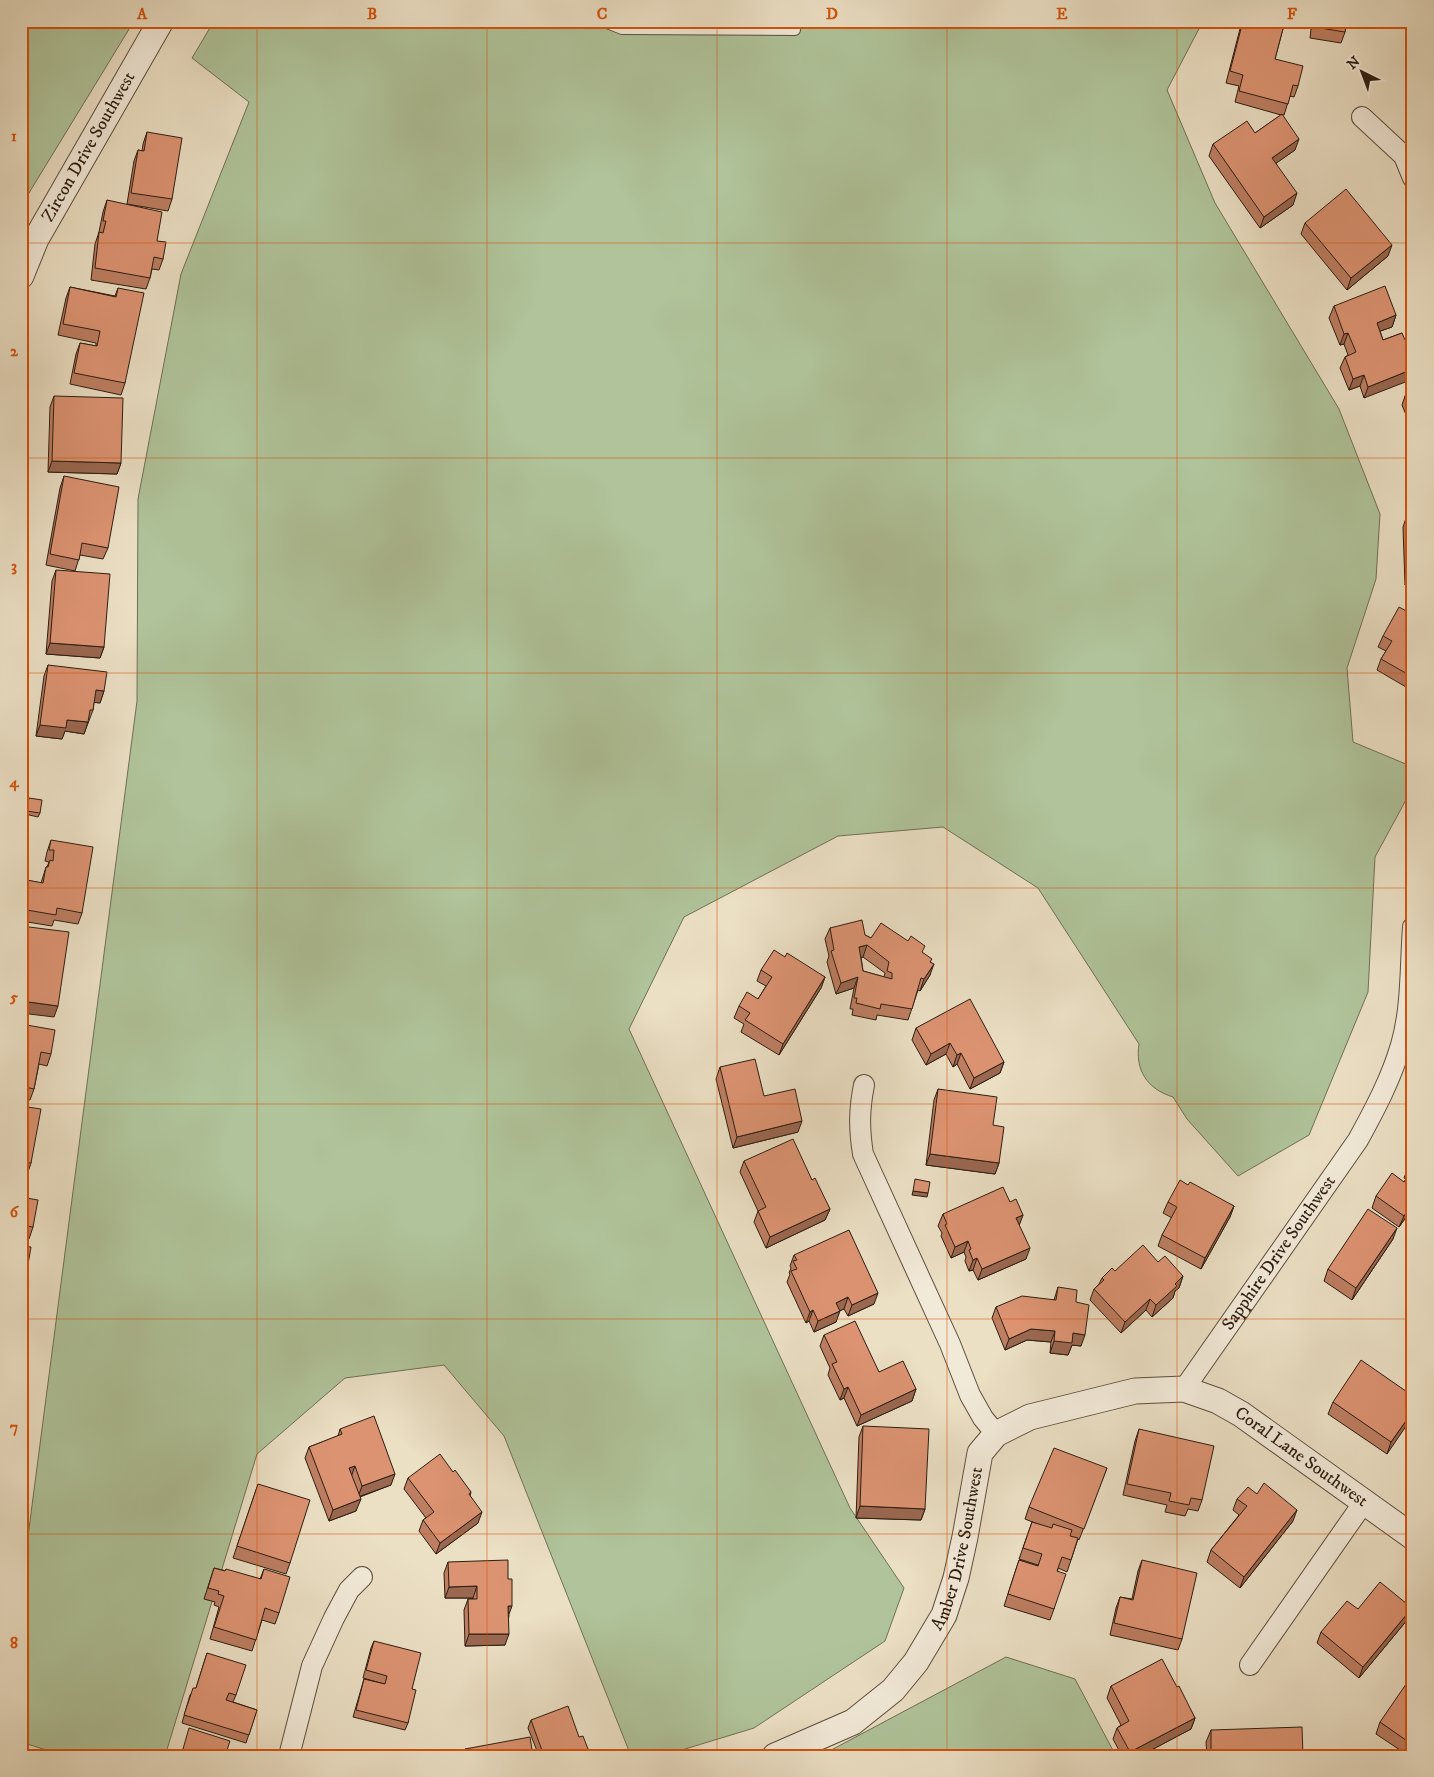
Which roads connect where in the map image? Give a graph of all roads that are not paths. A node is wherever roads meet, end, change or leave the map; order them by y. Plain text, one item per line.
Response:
1 (161, 21) edge
2 (602, 21) edge
3 (795, 30) dead end
4 (1362, 118) dead end
5 (1413, 178) edge
6 (21, 276) edge
7 (1413, 927) edge
8 (864, 1085) dead end
9 (1184, 1388) junction
10 (996, 1434) junction
11 (1364, 1502) junction
12 (1413, 1537) edge
13 (362, 1577) dead end
14 (1250, 1666) dead end
15 (289, 1756) edge
16 (775, 1756) edge

1 - 6 street, Zircon Drive Southwest
2 - 3 lane
4 - 5 street
7 - 9 street, Sapphire Drive Southwest
8 - 10 street
9 - 10 street
9 - 11 street, Coral Lane Southwest
10 - 16 street, Amber Drive Southwest
11 - 12 street, Coral Lane Southwest
11 - 14 street
13 - 15 street

